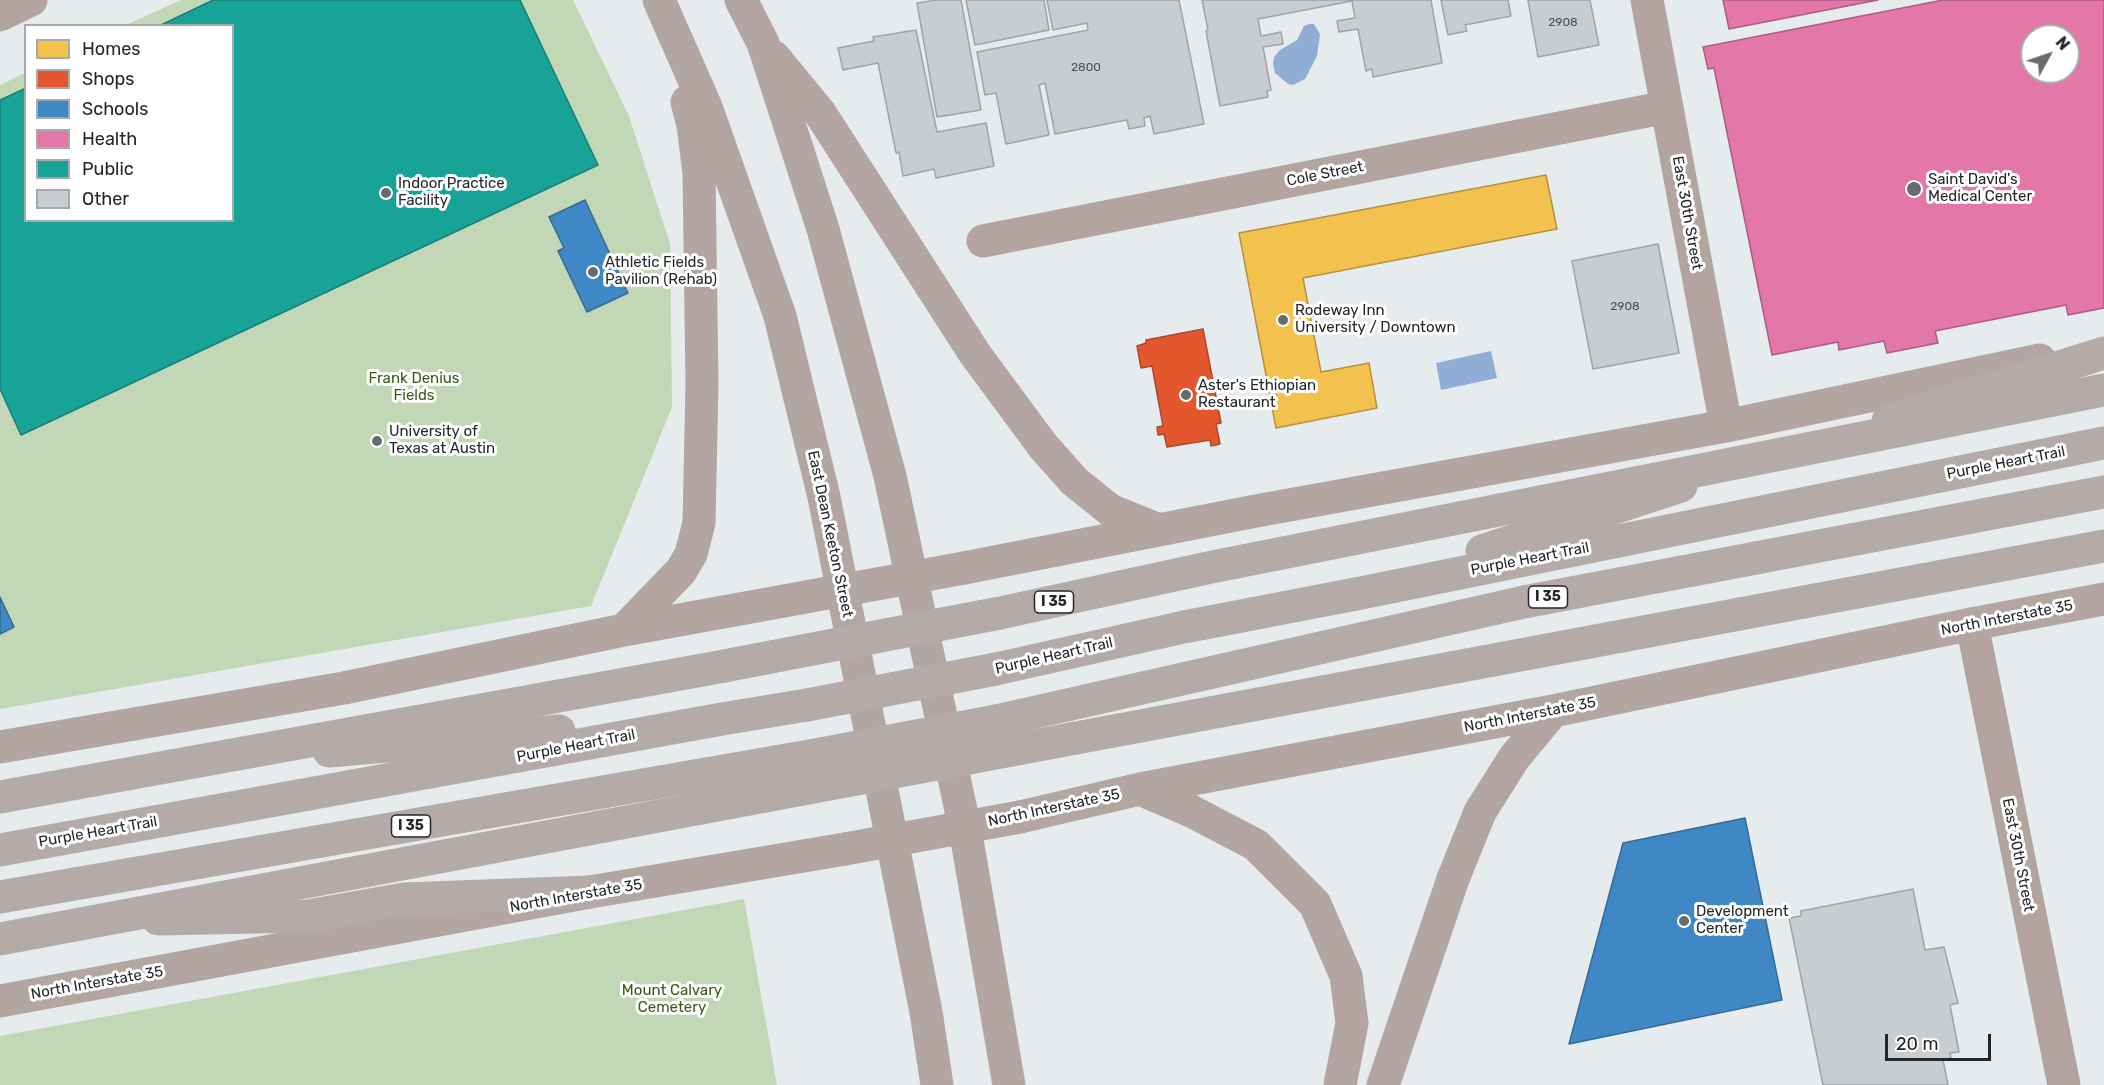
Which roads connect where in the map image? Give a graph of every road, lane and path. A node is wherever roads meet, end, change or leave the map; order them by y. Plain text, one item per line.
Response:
1 (31, 0) edge
2 (657, 0) edge
3 (741, 0) edge
4 (1647, 0) edge
5 (0, 15) edge
6 (763, 43) junction
7 (1667, 107) junction
8 (983, 241) dead end
9 (2104, 347) edge
10 (2104, 353) edge
11 (2104, 390) edge
12 (1726, 426) junction
13 (2104, 443) edge
14 (2104, 492) edge
15 (1159, 530) junction
16 (2104, 546) edge
17 (1361, 593) junction
18 (2104, 599) edge
19 (1972, 624) junction
20 (624, 630) junction
21 (1553, 711) junction
22 (722, 719) junction
23 (0, 747) edge
24 (0, 782) edge
25 (1140, 789) junction
26 (0, 797) edge
27 (0, 850) edge
28 (590, 892) junction
29 (0, 897) edge
30 (0, 920) edge
31 (0, 939) edge
32 (0, 1001) edge
33 (937, 1085) edge
34 (1009, 1085) edge
35 (1340, 1085) edge
36 (1383, 1085) edge
37 (2064, 1085) edge

1 - 5 street
2 - 20 main road
2 - 33 main road, East Dean Keeton Street
3 - 6 main road
4 - 7 street, East 30th Street
6 - 15 main road
6 - 34 main road
7 - 8 street, Cole Street
7 - 12 street, East 30th Street
9 - 12 main road
10 - 17 highway
11 - 26 highway, I 35, bridge
12 - 15 main road
13 - 17 highway, Purple Heart Trail
14 - 29 highway, I 35, bridge
15 - 20 main road, bridge
16 - 31 highway, I 35, bridge
17 - 22 highway, Purple Heart Trail, bridge
18 - 19 main road, North Interstate 35
19 - 21 main road, North Interstate 35
19 - 37 street, East 30th Street
20 - 23 main road
21 - 25 main road, North Interstate 35
21 - 36 main road
22 - 24 highway
22 - 27 highway, Purple Heart Trail
25 - 28 main road, North Interstate 35, bridge
25 - 35 main road
28 - 30 highway
28 - 32 main road, North Interstate 35

